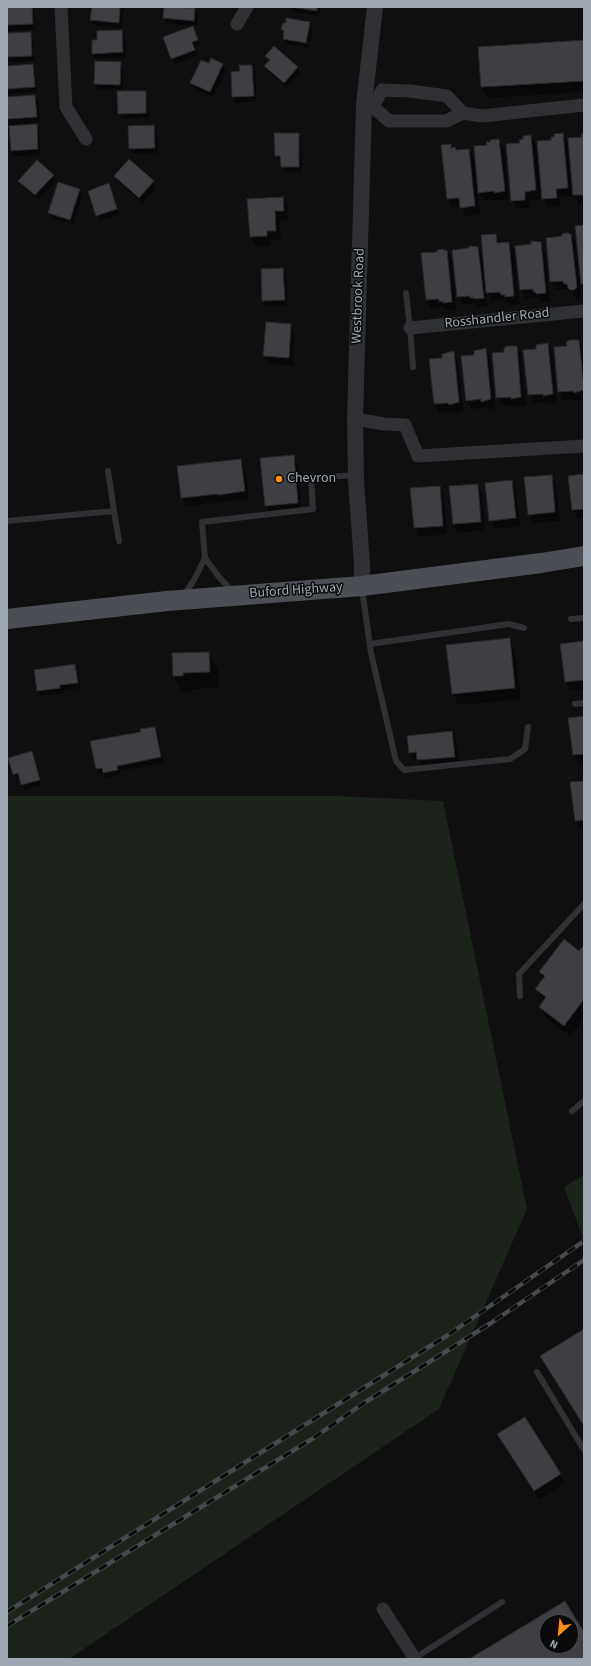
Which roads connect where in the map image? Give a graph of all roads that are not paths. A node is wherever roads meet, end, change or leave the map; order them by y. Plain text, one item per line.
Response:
1 (61, 7) edge
2 (247, 7) edge
3 (376, 7) edge
4 (237, 24) dead end
5 (584, 105) edge
6 (368, 106) junction
7 (463, 113) junction
8 (86, 139) dead end
9 (406, 293) dead end
10 (584, 311) edge
11 (410, 328) junction
12 (413, 367) dead end
13 (355, 419) junction
14 (584, 446) edge
15 (108, 471) dead end
16 (356, 475) junction
17 (114, 511) junction
18 (7, 521) edge
19 (120, 541) dead end
20 (584, 556) edge
21 (205, 558) junction
22 (362, 586) junction
23 (235, 596) junction
24 (181, 600) junction
25 (584, 618) edge
26 (7, 619) edge
27 (572, 619) dead end
28 (524, 628) dead end
29 (370, 644) junction
30 (584, 703) edge
31 (575, 704) dead end
32 (528, 727) dead end
33 (584, 904) edge
34 (520, 996) dead end
35 (584, 1101) edge
36 (572, 1111) dead end
37 (537, 1372) dead end
38 (584, 1450) edge
39 (502, 1602) dead end
40 (383, 1609) dead end
41 (415, 1658) edge

1 - 8 street
2 - 4 street
3 - 6 street, Westbrook Road
5 - 7 street
6 - 7 street
6 - 7 street
6 - 13 street, Westbrook Road
9 - 11 lane
10 - 11 street, Rosshandler Road
11 - 12 lane
13 - 14 street
13 - 16 street, Westbrook Road
15 - 17 lane
16 - 21 lane
16 - 22 street, Westbrook Road
17 - 18 lane
17 - 19 lane
20 - 22 main road, Buford Highway
21 - 23 lane
21 - 24 lane
22 - 23 main road, Buford Highway
22 - 29 lane
23 - 24 main road, Buford Highway
24 - 26 main road, Buford Highway
25 - 27 lane
28 - 29 lane
29 - 32 lane
30 - 31 lane
33 - 34 lane
35 - 36 lane
37 - 38 lane
39 - 41 lane
40 - 41 street

